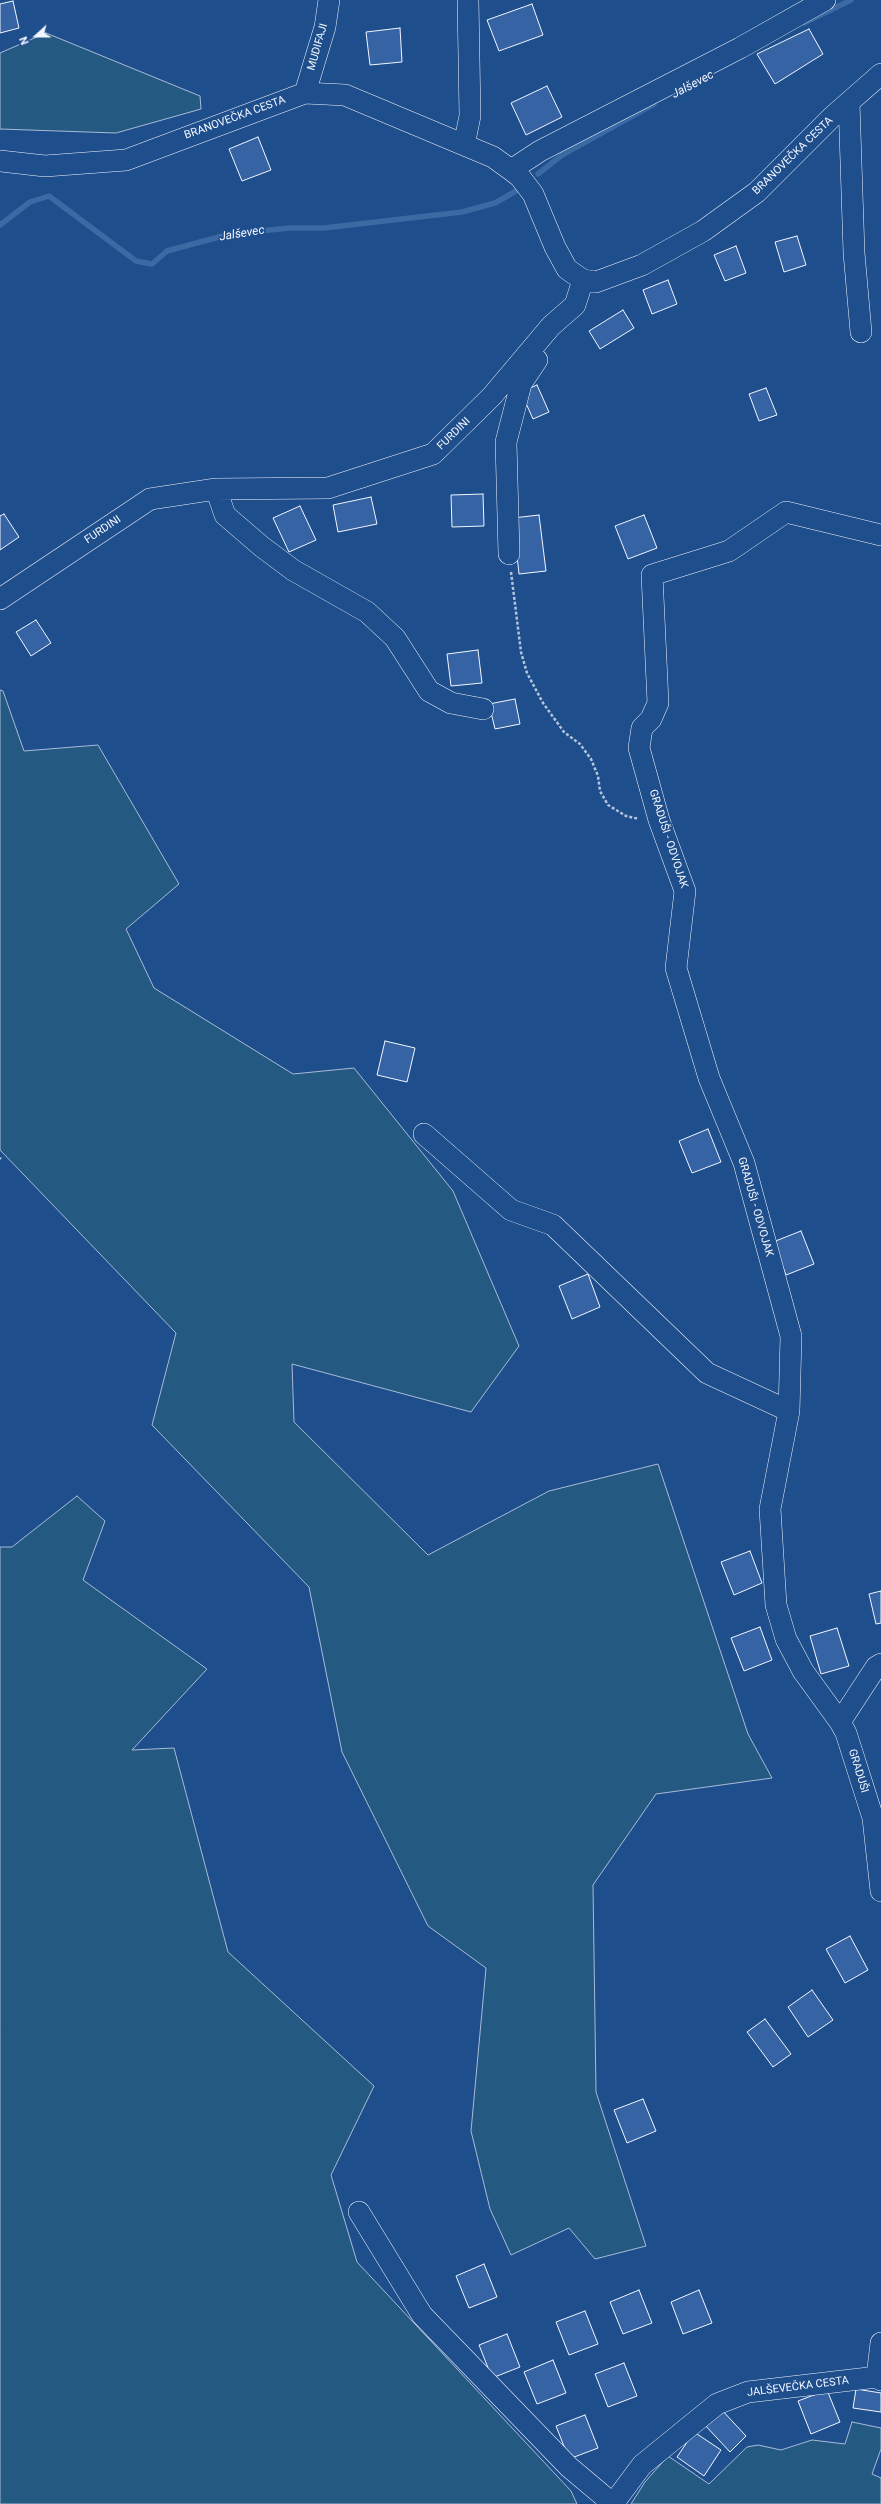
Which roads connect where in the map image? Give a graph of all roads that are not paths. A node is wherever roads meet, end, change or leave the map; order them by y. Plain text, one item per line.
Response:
1 (330, 0) edge
2 (468, 0) edge
3 (825, 0) edge
4 (881, 74) edge
5 (305, 93) junction
6 (849, 102) junction
7 (464, 144) junction
8 (0, 160) edge
9 (515, 173) junction
10 (584, 280) junction
11 (551, 326) junction
12 (861, 332) dead end
13 (216, 490) junction
14 (881, 536) edge
15 (509, 554) road end
16 (0, 599) edge
17 (483, 709) dead end
18 (424, 1134) dead end
19 (789, 1411) junction
20 (881, 1664) edge
21 (840, 1722) junction
22 (881, 1891) edge
23 (359, 2212) dead end
24 (881, 2343) edge
25 (879, 2378) edge
26 (613, 2504) edge

1 - 5 street, MUDIFAJI
2 - 7 street
3 - 9 street
4 - 6 street, BRANOVEČKA CESTA
5 - 7 street, BRANOVEČKA CESTA
5 - 8 street, BRANOVEČKA CESTA
6 - 10 street, BRANOVEČKA CESTA
6 - 12 street
7 - 9 street, BRANOVEČKA CESTA
9 - 10 street, BRANOVEČKA CESTA
10 - 11 street, FURDINI
11 - 13 street, FURDINI
11 - 15 street
13 - 16 street, FURDINI
13 - 17 street
14 - 19 street, GRADUŠI - ODVOJAK
18 - 19 street
19 - 21 street, GRADUŠI - ODVOJAK
20 - 21 street
21 - 22 street, GRADUŠI
23 - 26 street
24 - 25 street
25 - 26 street, JALŠEVEČKA CESTA

